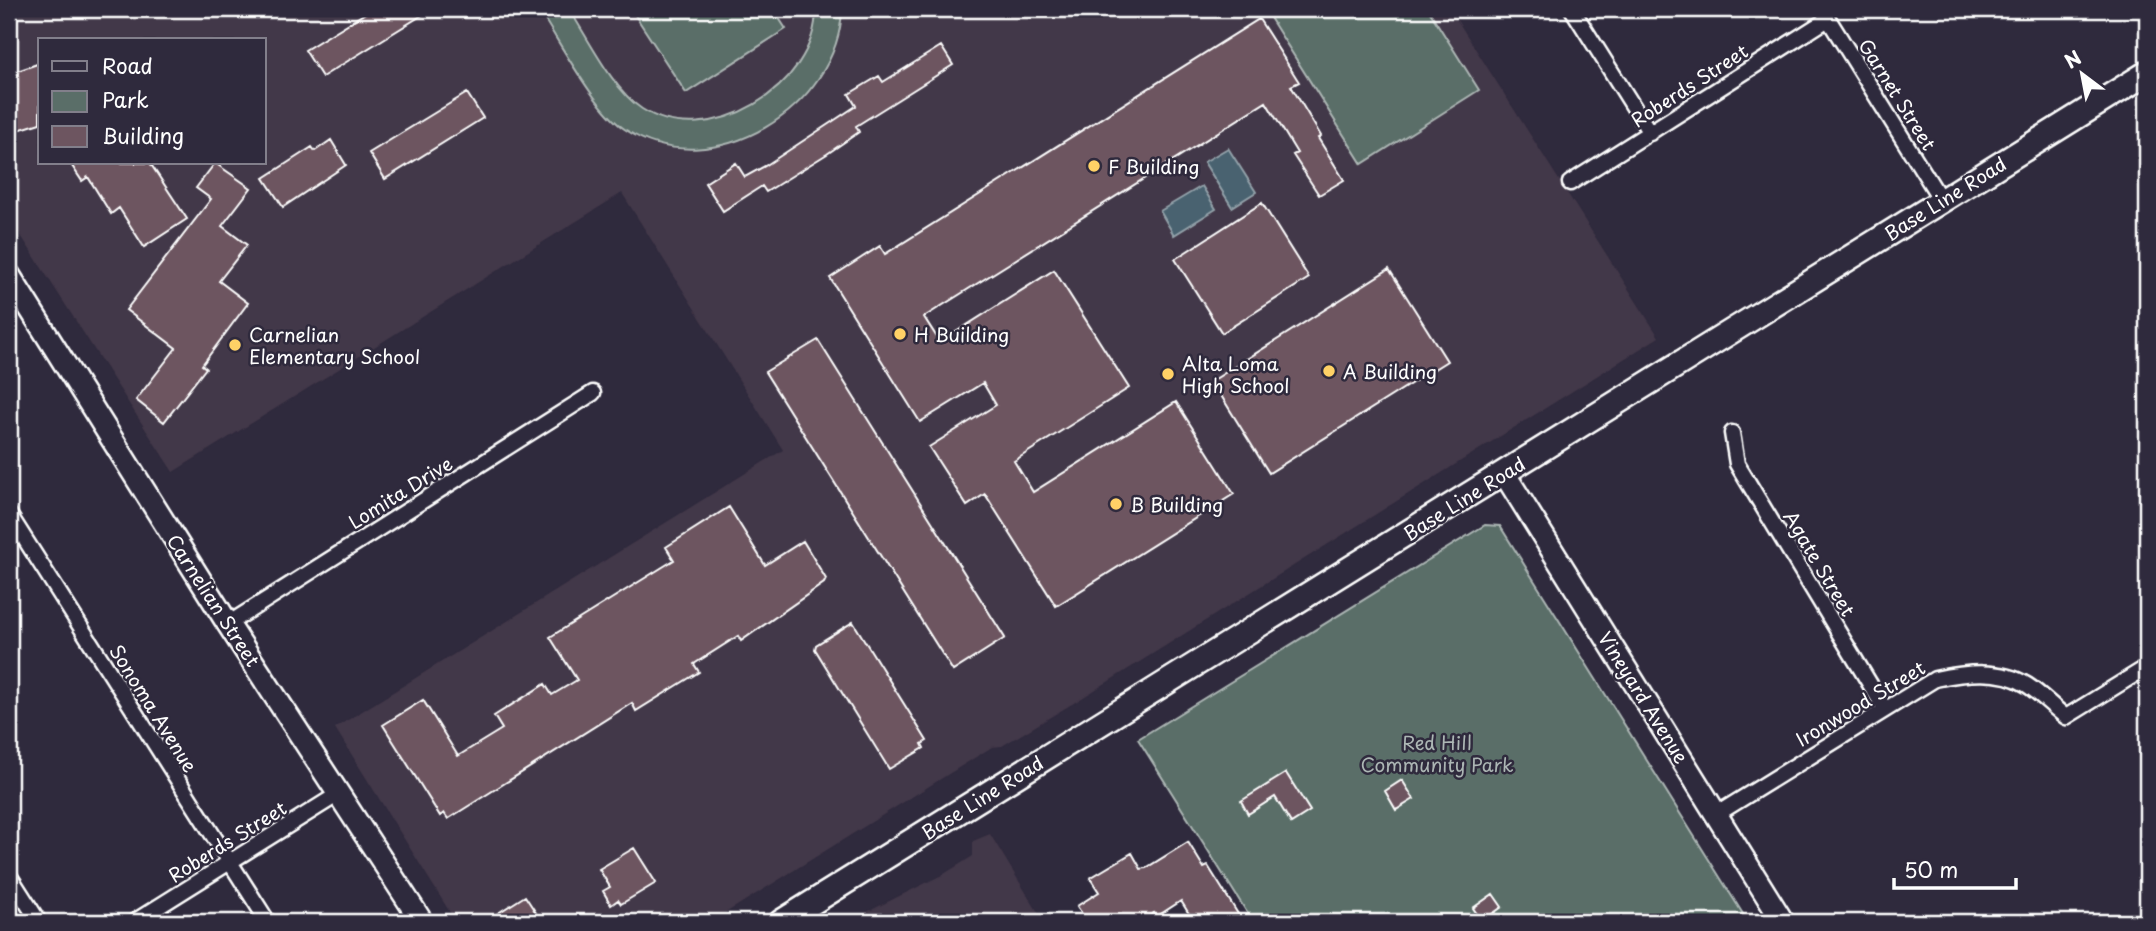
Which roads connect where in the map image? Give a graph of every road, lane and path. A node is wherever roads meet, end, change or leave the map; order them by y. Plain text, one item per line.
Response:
1 (1572, 9) edge
2 (1825, 14) edge
3 (2147, 72) edge
4 (1650, 133) junction
5 (1570, 183) dead end
6 (1941, 200) junction
7 (9, 275) edge
8 (593, 393) dead end
9 (1732, 433) dead end
10 (1504, 473) junction
11 (9, 514) edge
12 (228, 624) junction
13 (2147, 667) edge
14 (1885, 709) junction
15 (340, 793) junction
16 (1717, 814) junction
17 (229, 861) junction
18 (9, 875) edge
19 (39, 922) edge
20 (134, 922) edge
21 (268, 922) edge
22 (422, 922) edge
23 (781, 922) edge
24 (1783, 922) edge

1 - 4 street
2 - 4 street, Roberds Street
2 - 6 street, Garnet Street
3 - 6 main road, Base Line Road
4 - 5 street, Roberds Street
6 - 10 main road, Base Line Road
7 - 12 main road, Carnelian Street
8 - 12 street, Lomita Drive
9 - 14 street, Agate Street
10 - 16 main road, Vineyard Avenue
10 - 23 main road, Base Line Road
11 - 17 street, Sonoma Avenue
12 - 15 main road, Carnelian Street
13 - 14 street, Ironwood Street
14 - 16 street, Ironwood Street
15 - 17 street, Roberds Street
15 - 22 main road, Carnelian Street
16 - 24 main road, Vineyard Avenue
17 - 20 street, Roberds Street
17 - 21 street, Sonoma Avenue
18 - 19 street

